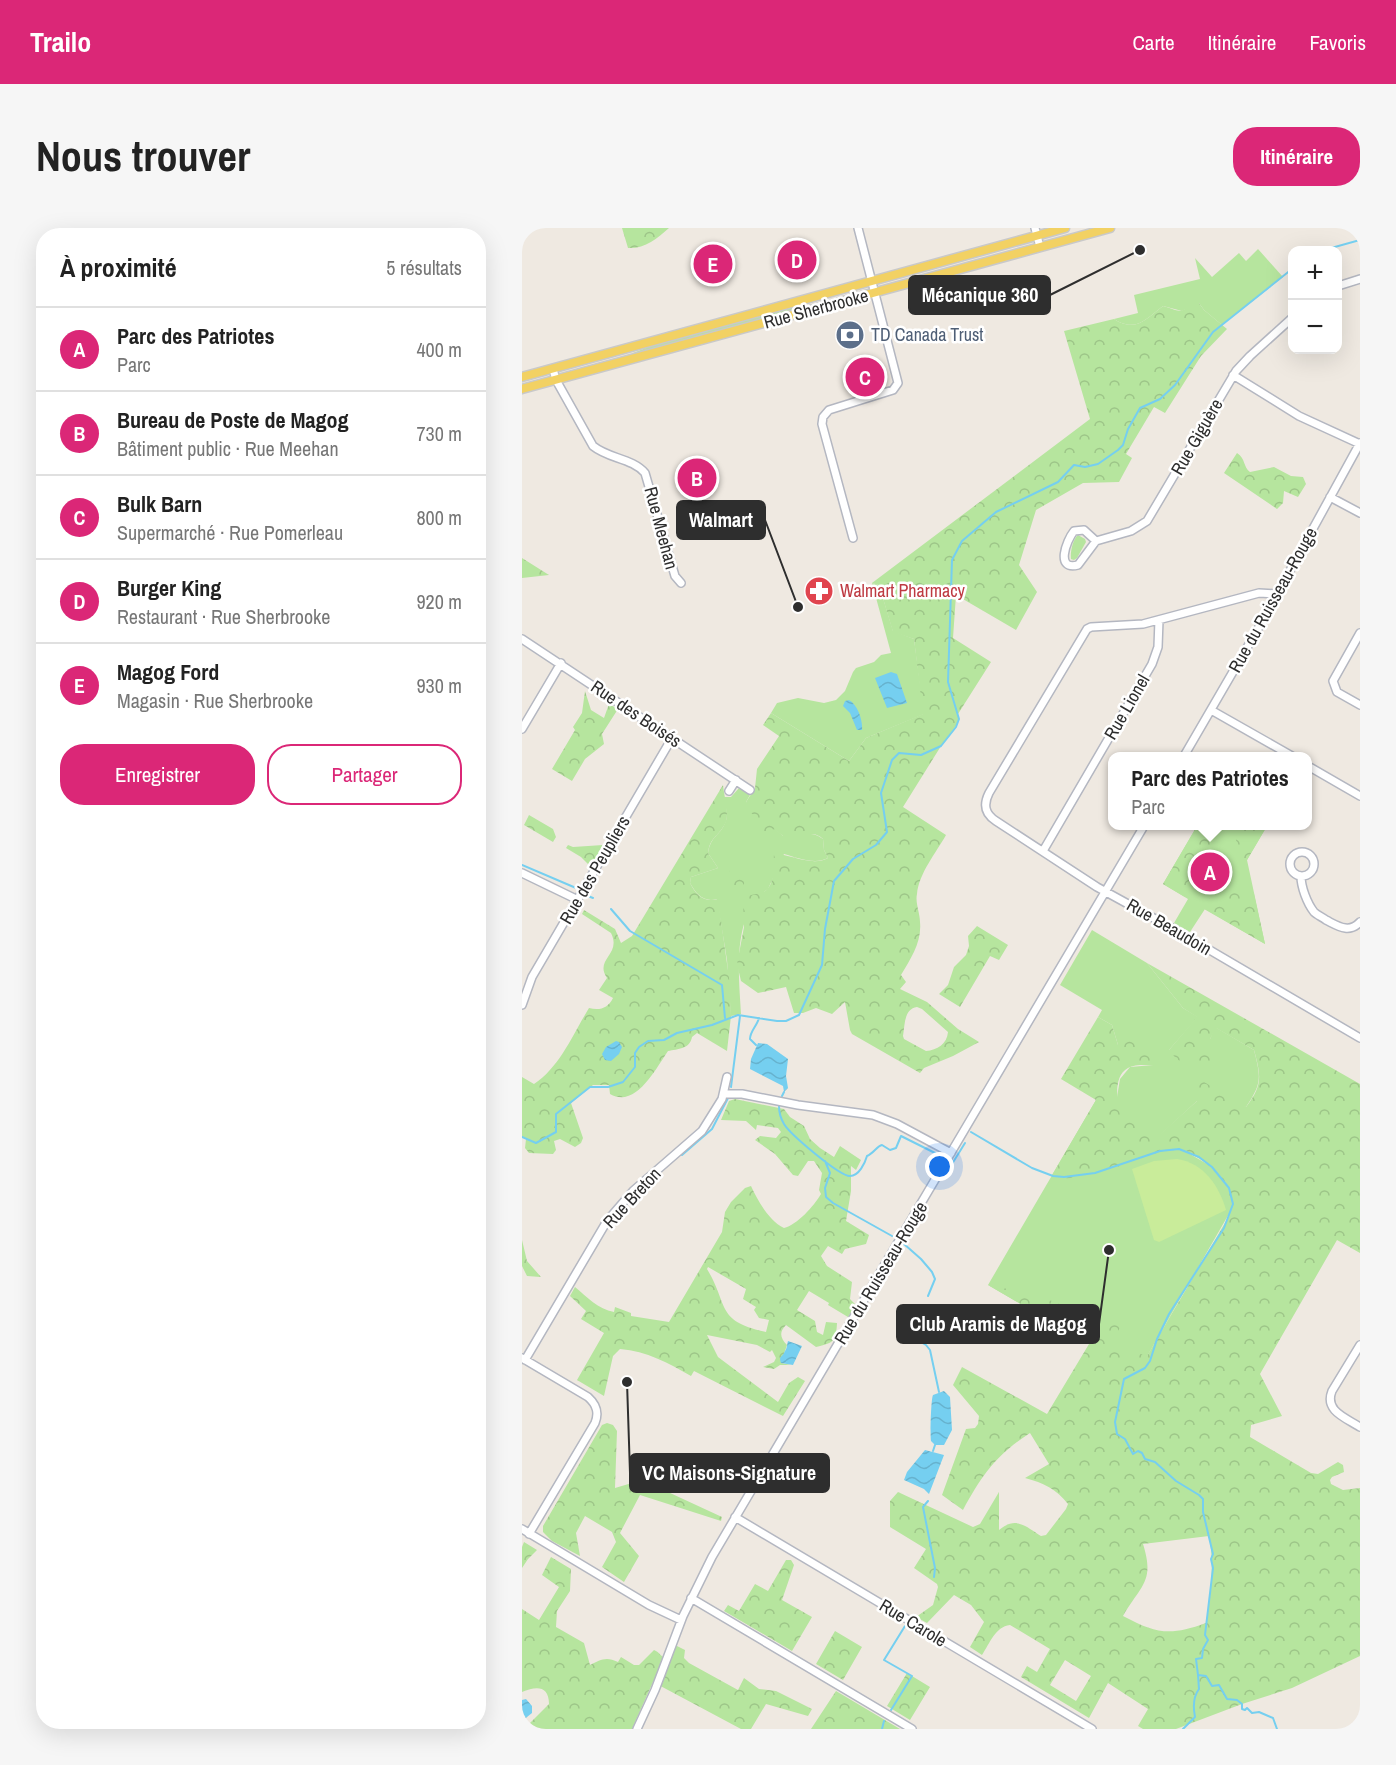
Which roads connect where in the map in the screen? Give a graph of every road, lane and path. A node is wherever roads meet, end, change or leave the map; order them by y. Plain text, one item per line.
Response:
1 (858, 228) edge
2 (1065, 228) edge
3 (1110, 228) edge
4 (1036, 232) edge
5 (1040, 247) junction
6 (1360, 279) edge
7 (872, 281) junction
8 (1342, 285) edge
9 (876, 292) junction
10 (1288, 322) edge
11 (553, 369) junction
12 (1233, 375) junction
13 (522, 377) edge
14 (556, 380) junction
15 (522, 389) edge
16 (1360, 444) edge
17 (1330, 497) junction
18 (1360, 513) edge
19 (853, 538) dead end
20 (1096, 541) junction
21 (681, 583) dead end
22 (1277, 594) junction
23 (1160, 620) junction
24 (1360, 633) edge
25 (522, 639) edge
26 (561, 663) junction
27 (1360, 705) edge
28 (1211, 710) junction
29 (522, 729) edge
30 (672, 738) junction
31 (1186, 752) edge
32 (1285, 752) edge
33 (1312, 767) edge
34 (736, 780) junction
35 (750, 790) dead end
36 (729, 791) dead end
37 (1360, 795) edge
38 (1141, 830) edge
39 (1042, 851) junction
40 (522, 873) edge
41 (1301, 876) dead end
42 (1106, 891) junction
43 (578, 900) junction
44 (1360, 922) edge
45 (522, 1005) edge
46 (1360, 1038) edge
47 (727, 1077) dead end
48 (724, 1094) junction
49 (951, 1153) junction
50 (1360, 1345) edge
51 (524, 1359) edge
52 (1360, 1427) edge
53 (735, 1517) junction
54 (522, 1529) edge
55 (529, 1534) junction
56 (691, 1598) junction
57 (681, 1620) junction
58 (637, 1729) edge
59 (912, 1729) edge
60 (1092, 1729) edge

1 - 7 street
2 - 4 main road, Rue Sherbrooke
3 - 5 main road, Rue Sherbrooke
4 - 5 street
4 - 7 main road, Rue Sherbrooke
5 - 9 main road, Rue Sherbrooke
6 - 8 street
7 - 9 street
7 - 11 main road, Rue Sherbrooke
9 - 14 main road, Rue Sherbrooke
9 - 19 street
10 - 12 street, Rue Giguère
11 - 13 main road, Rue Sherbrooke
11 - 14 street, Rue Meehan
12 - 16 street
12 - 20 street, Rue Giguère
14 - 15 main road, Rue Sherbrooke
14 - 21 street, Rue Meehan
16 - 17 street, Rue du Ruisseau-Rouge
17 - 18 street
17 - 22 street, Rue du Ruisseau-Rouge
20 - 20 street
22 - 23 street
22 - 28 street, Rue du Ruisseau-Rouge
23 - 39 street, Rue Lionel
23 - 39 street, Rue Beaudoin
24 - 27 street
25 - 26 street, Rue des Boisés
26 - 29 street
26 - 30 street, Rue des Boisés
28 - 31 street, Rue du Ruisseau-Rouge
28 - 32 street
30 - 34 street, Rue des Boisés
30 - 43 street, Rue des Peupliers
33 - 37 street
34 - 35 street, Rue des Boisés
34 - 36 street
38 - 42 street, Rue du Ruisseau-Rouge
39 - 42 street, Rue Beaudoin
40 - 43 street
41 - 44 street
42 - 46 street, Rue Beaudoin
42 - 49 street, Rue du Ruisseau-Rouge
43 - 45 street, Rue des Peupliers
47 - 48 street, Rue Breton
48 - 49 street
48 - 51 street, Rue Breton
49 - 53 street, Rue du Ruisseau-Rouge
50 - 52 street
51 - 55 street
53 - 56 street, Rue du Ruisseau-Rouge
53 - 60 street, Rue Carole
54 - 55 street
55 - 57 street
56 - 57 street, Rue du Ruisseau-Rouge
56 - 59 street
57 - 58 street, Rue du Ruisseau-Rouge

